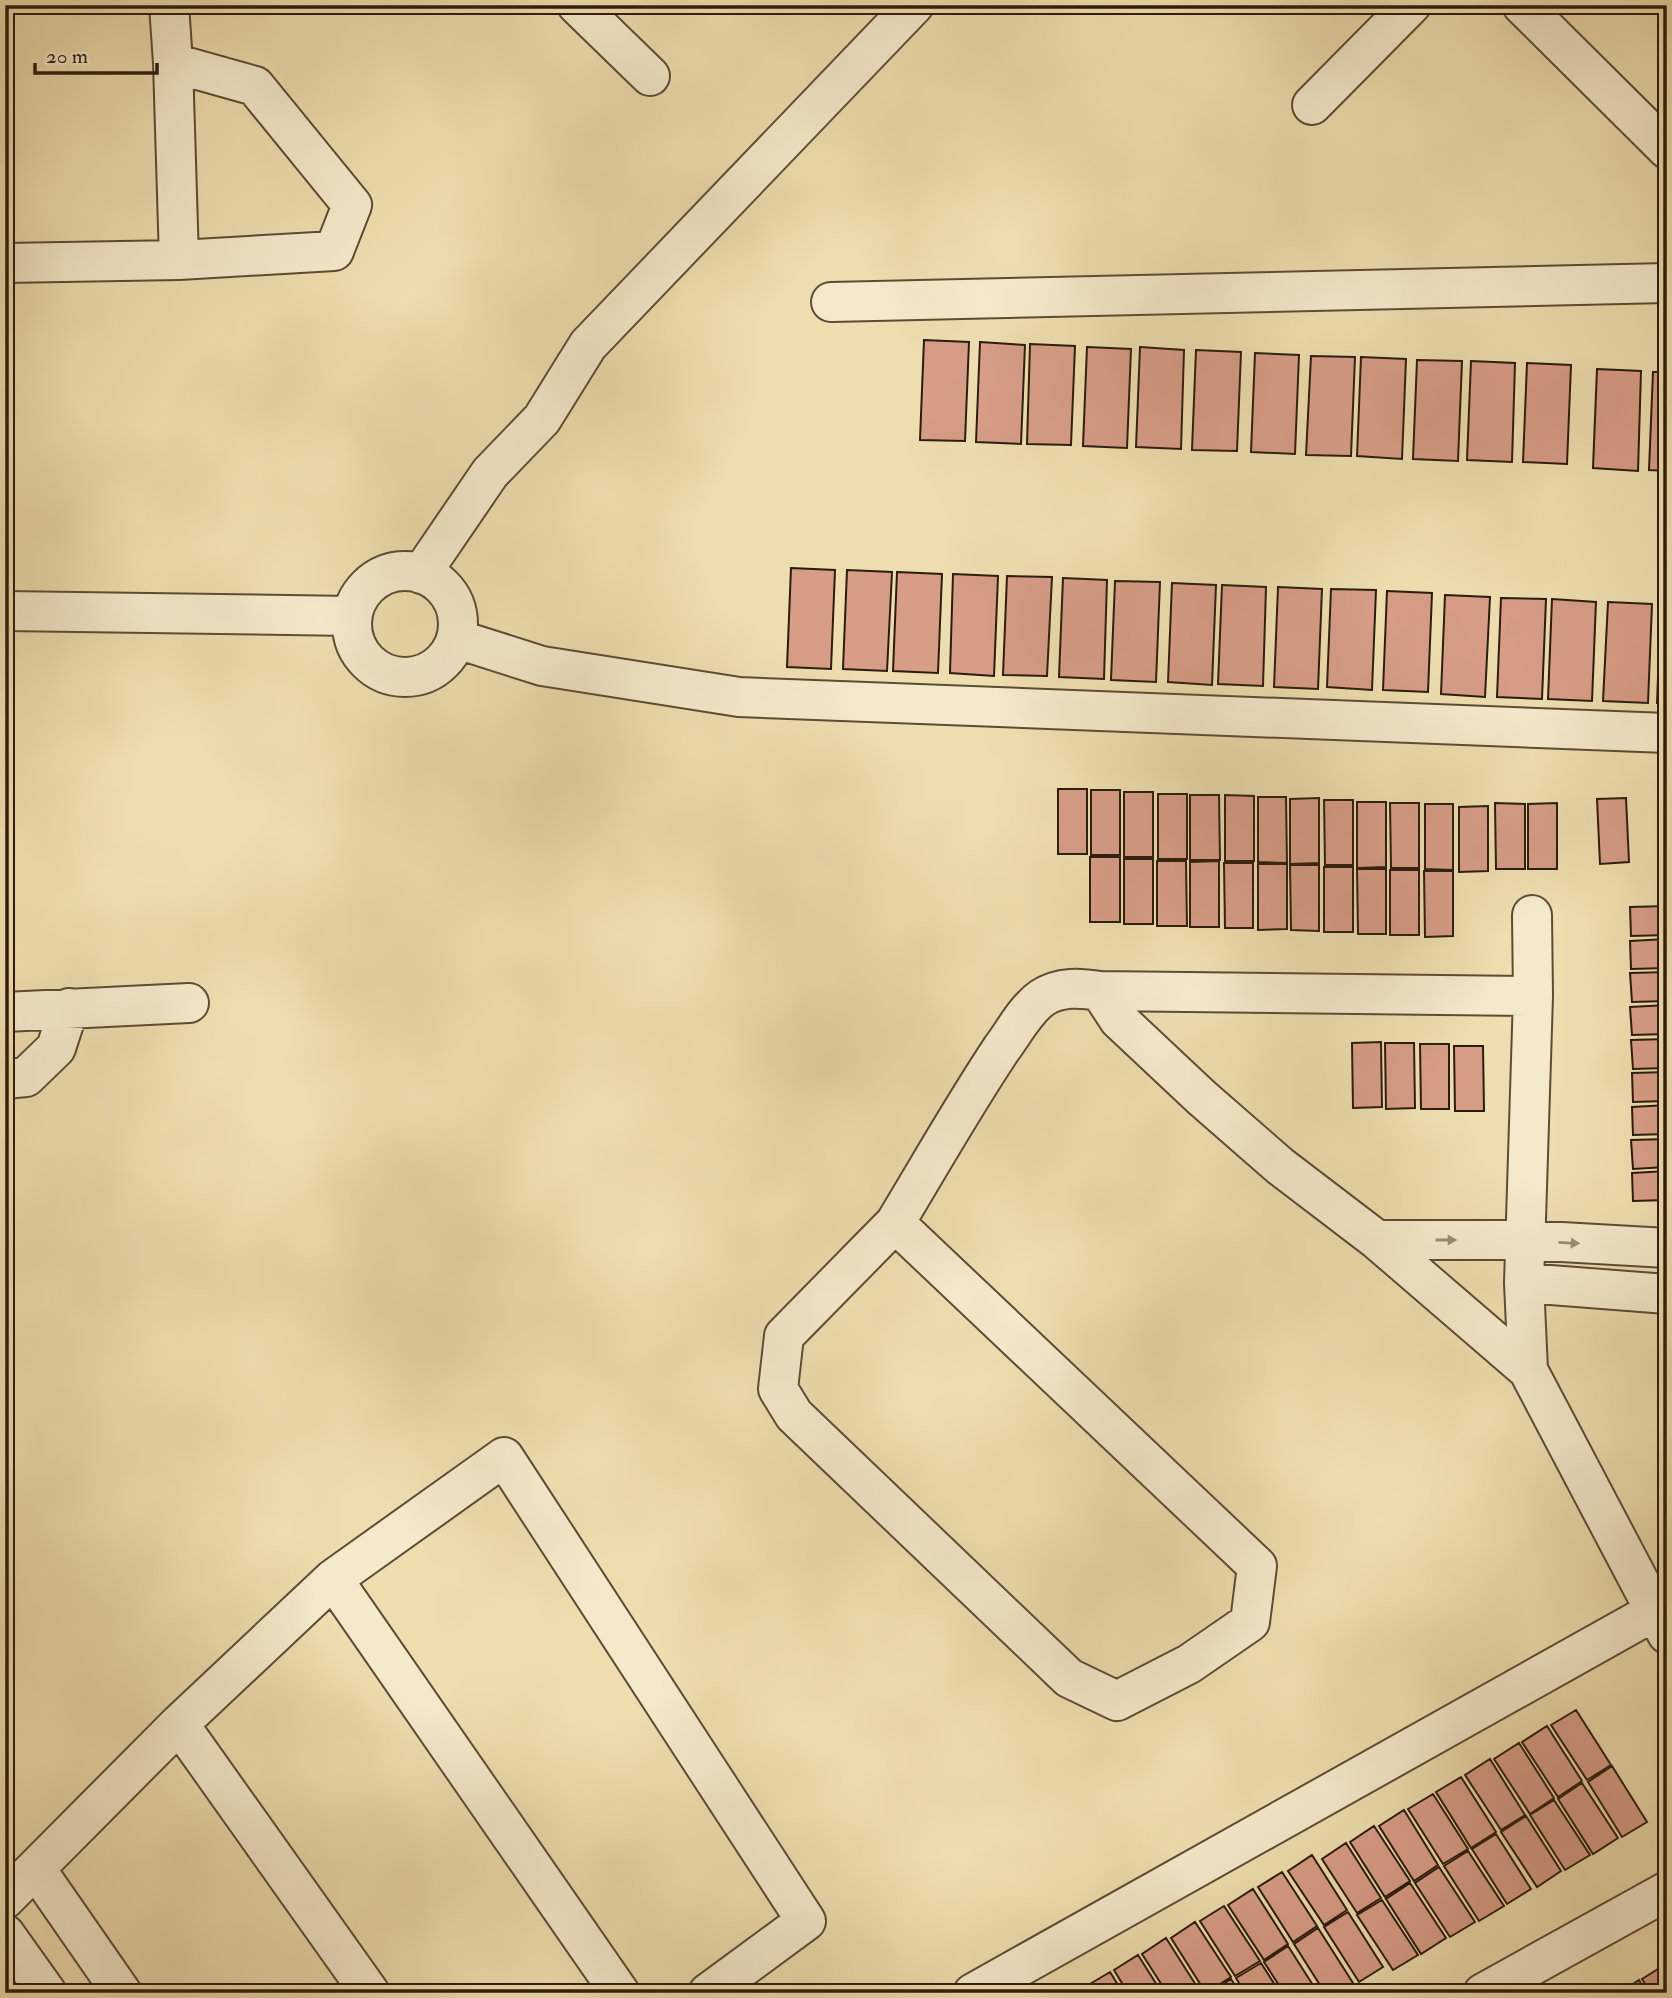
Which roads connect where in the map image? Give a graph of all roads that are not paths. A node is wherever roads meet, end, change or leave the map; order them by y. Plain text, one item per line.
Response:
1 (169, 5) edge
2 (577, 5) edge
3 (914, 5) edge
4 (1411, 5) edge
5 (1522, 5) edge
6 (173, 63) junction
7 (650, 76) dead end
8 (1312, 105) dead end
9 (1667, 149) edge
10 (179, 260) junction
11 (5, 263) edge
12 (1667, 283) edge
13 (831, 302) dead end
14 (421, 574) junction
15 (5, 611) edge
16 (352, 616) junction
17 (457, 639) junction
18 (1667, 733) edge
19 (1532, 915) dead end
20 (1100, 991) junction
21 (1533, 996) junction
22 (189, 1003) dead end
23 (69, 1009) junction
24 (5, 1012) edge
25 (5, 1080) edge
26 (895, 1223) junction
27 (1377, 1240) junction
28 (1526, 1240) junction
29 (1667, 1248) edge
30 (1524, 1283) junction
31 (1667, 1294) edge
32 (1528, 1370) junction
33 (333, 1579) junction
34 (1661, 1622) edge
35 (179, 1724) junction
36 (36, 1868) junction
37 (1667, 1891) edge
38 (5, 1899) edge
39 (5, 1934) edge
40 (47, 1993) edge
41 (122, 1993) edge
42 (370, 1993) edge
43 (620, 1993) edge
44 (708, 1993) edge
45 (972, 1993) edge
46 (1483, 1993) edge

1 - 6 street
2 - 7 street
3 - 14 street
4 - 8 street
5 - 9 street
6 - 10 street
6 - 10 street
10 - 11 street
12 - 13 street
14 - 16 street
14 - 17 street
15 - 16 street
16 - 17 street
17 - 18 street
19 - 21 street
20 - 21 street
20 - 26 street
20 - 27 street
21 - 28 street
22 - 23 street
23 - 24 street
23 - 25 street
26 - 26 street
27 -> 28 street
27 - 32 street
28 -> 29 street
28 - 30 street
30 - 31 street
30 - 32 street
32 - 34 street
33 - 35 street
33 - 43 street
33 - 44 street
34 - 45 street
35 - 36 street
35 - 42 street
36 - 38 street
36 - 41 street
37 - 46 street
39 - 40 street

